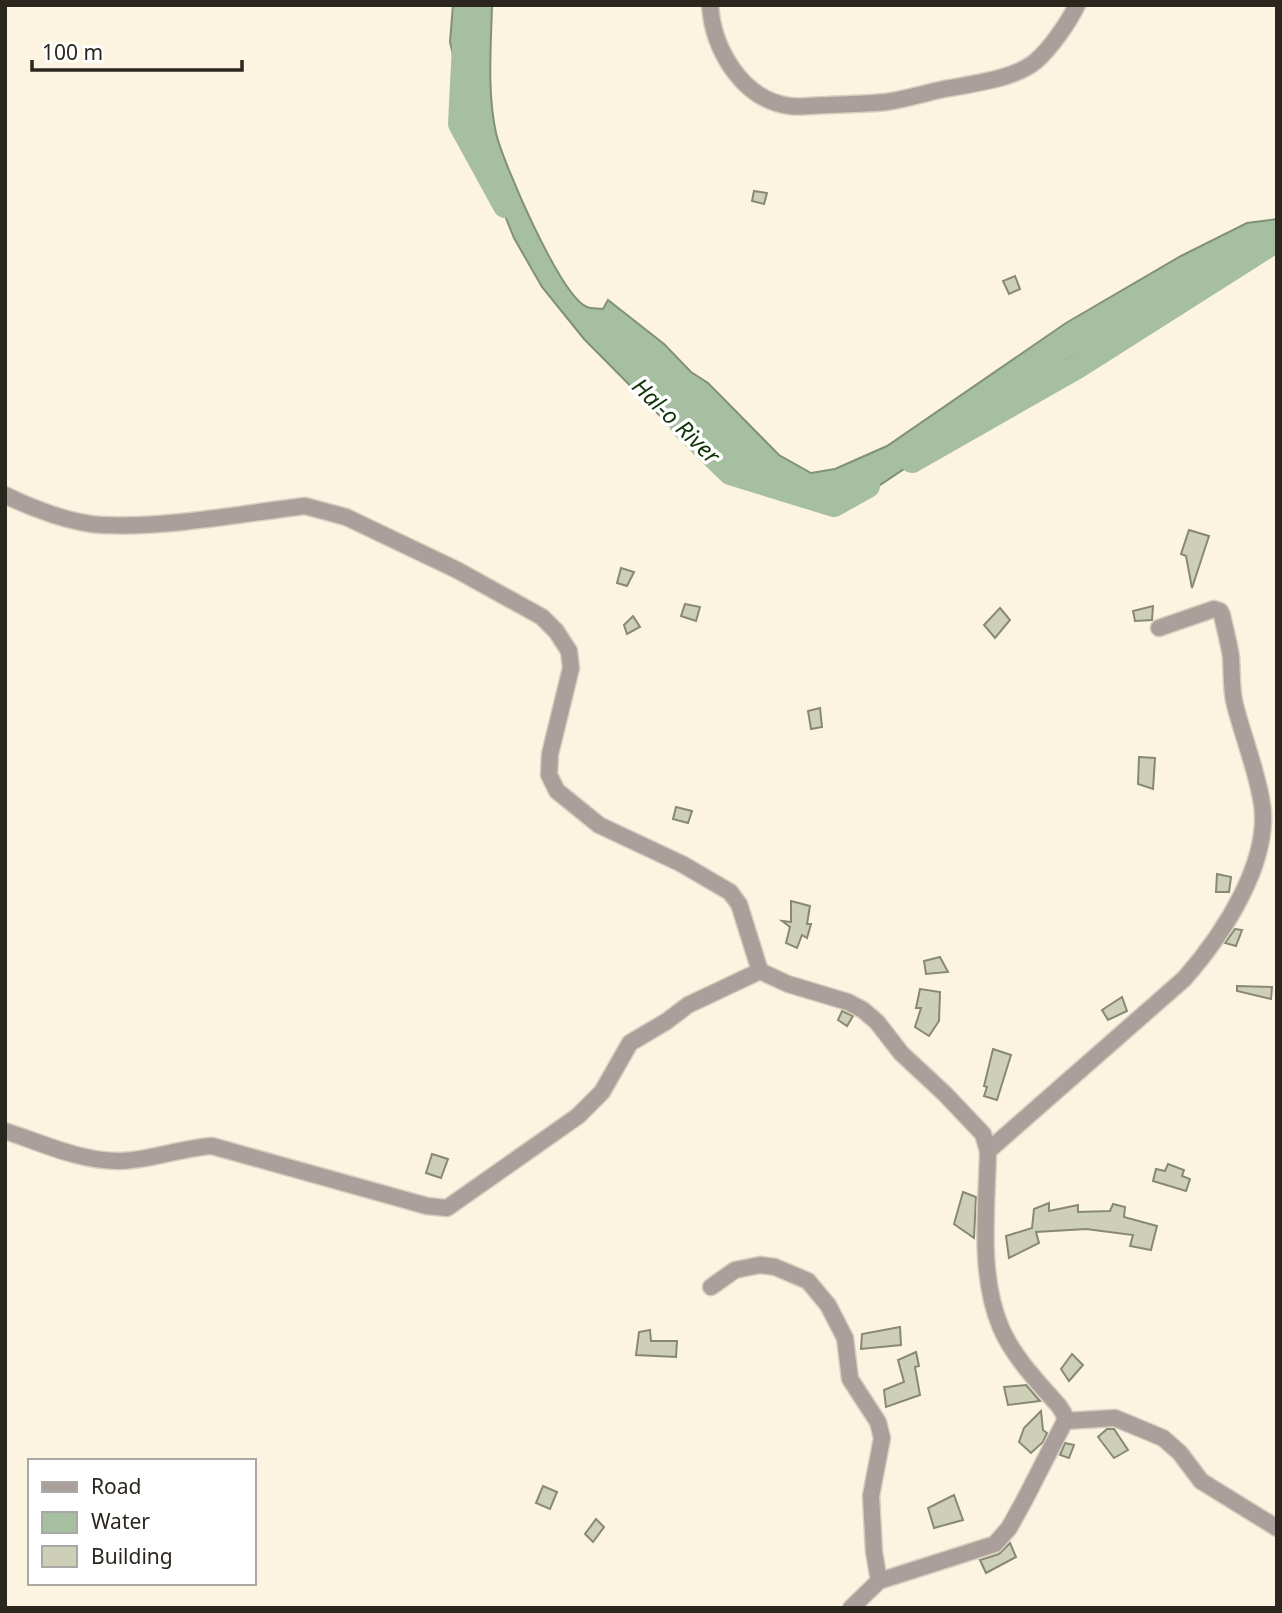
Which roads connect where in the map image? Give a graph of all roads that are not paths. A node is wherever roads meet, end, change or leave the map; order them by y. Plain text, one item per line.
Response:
1 (710, 5) edge
2 (1077, 5) edge
3 (5, 495) edge
4 (1159, 628) dead end
5 (760, 971) junction
6 (5, 1131) edge
7 (988, 1151) junction
8 (711, 1287) dead end
9 (1065, 1421) junction
10 (1277, 1528) edge
11 (879, 1581) junction
12 (851, 1608) edge

1 - 2 street
3 - 5 street
4 - 7 street
5 - 6 street
5 - 7 street
7 - 9 street
8 - 11 street
9 - 10 street
9 - 11 street
11 - 12 street

